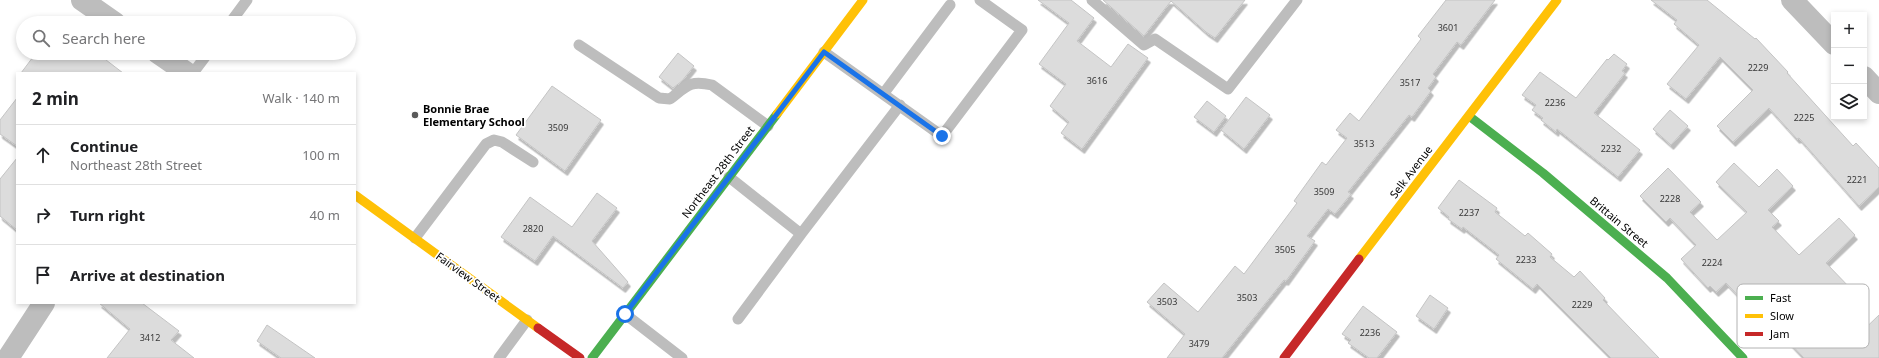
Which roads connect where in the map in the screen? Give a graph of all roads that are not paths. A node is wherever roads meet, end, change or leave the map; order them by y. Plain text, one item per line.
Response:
1 (82, 0) edge
2 (247, 0) edge
3 (863, 0) edge
4 (980, 0) edge
5 (1092, 0) edge
6 (1297, 0) edge
7 (1557, 0) edge
8 (1792, 0) edge
9 (949, 2) edge
10 (105, 16) edge
11 (235, 16) edge
12 (1831, 41) edge
13 (579, 45) dead end
14 (824, 52) junction
15 (168, 60) edge
16 (203, 60) edge
17 (185, 72) edge
18 (194, 72) edge
19 (1867, 80) edge
20 (884, 93) junction
21 (1879, 93) edge
22 (900, 105) junction
23 (1469, 116) junction
24 (768, 126) junction
25 (533, 162) dead end
26 (729, 177) junction
27 (356, 196) edge
28 (801, 234) junction
29 (415, 238) junction
30 (43, 304) edge
31 (625, 314) junction
32 (738, 318) dead end
33 (527, 320) junction
34 (1291, 355) edge
35 (8, 358) edge
36 (499, 358) edge
37 (580, 358) edge
38 (592, 358) edge
39 (682, 358) edge
40 (1743, 358) edge

1 - 10 street
2 - 11 lane
3 - 14 street, Northeast 28th Street
4 - 22 lane
5 - 6 lane
7 - 23 street, Selk Avenue
8 - 12 street
9 - 20 lane
13 - 24 lane
14 - 20 lane
14 - 24 street, Northeast 28th Street
15 - 17 street
16 - 18 lane
19 - 21 street
20 - 22 lane
22 - 28 lane
23 - 34 street, Selk Avenue
23 - 40 street, Brittain Street
24 - 26 street, Northeast 28th Street
25 - 29 lane
26 - 28 lane
26 - 31 street, Northeast 28th Street
27 - 29 street, Fairview Street
28 - 32 lane
29 - 33 street, Fairview Street
30 - 35 street
31 - 38 street, Northeast 28th Street
31 - 39 lane
33 - 36 lane
33 - 37 street, Fairview Street

